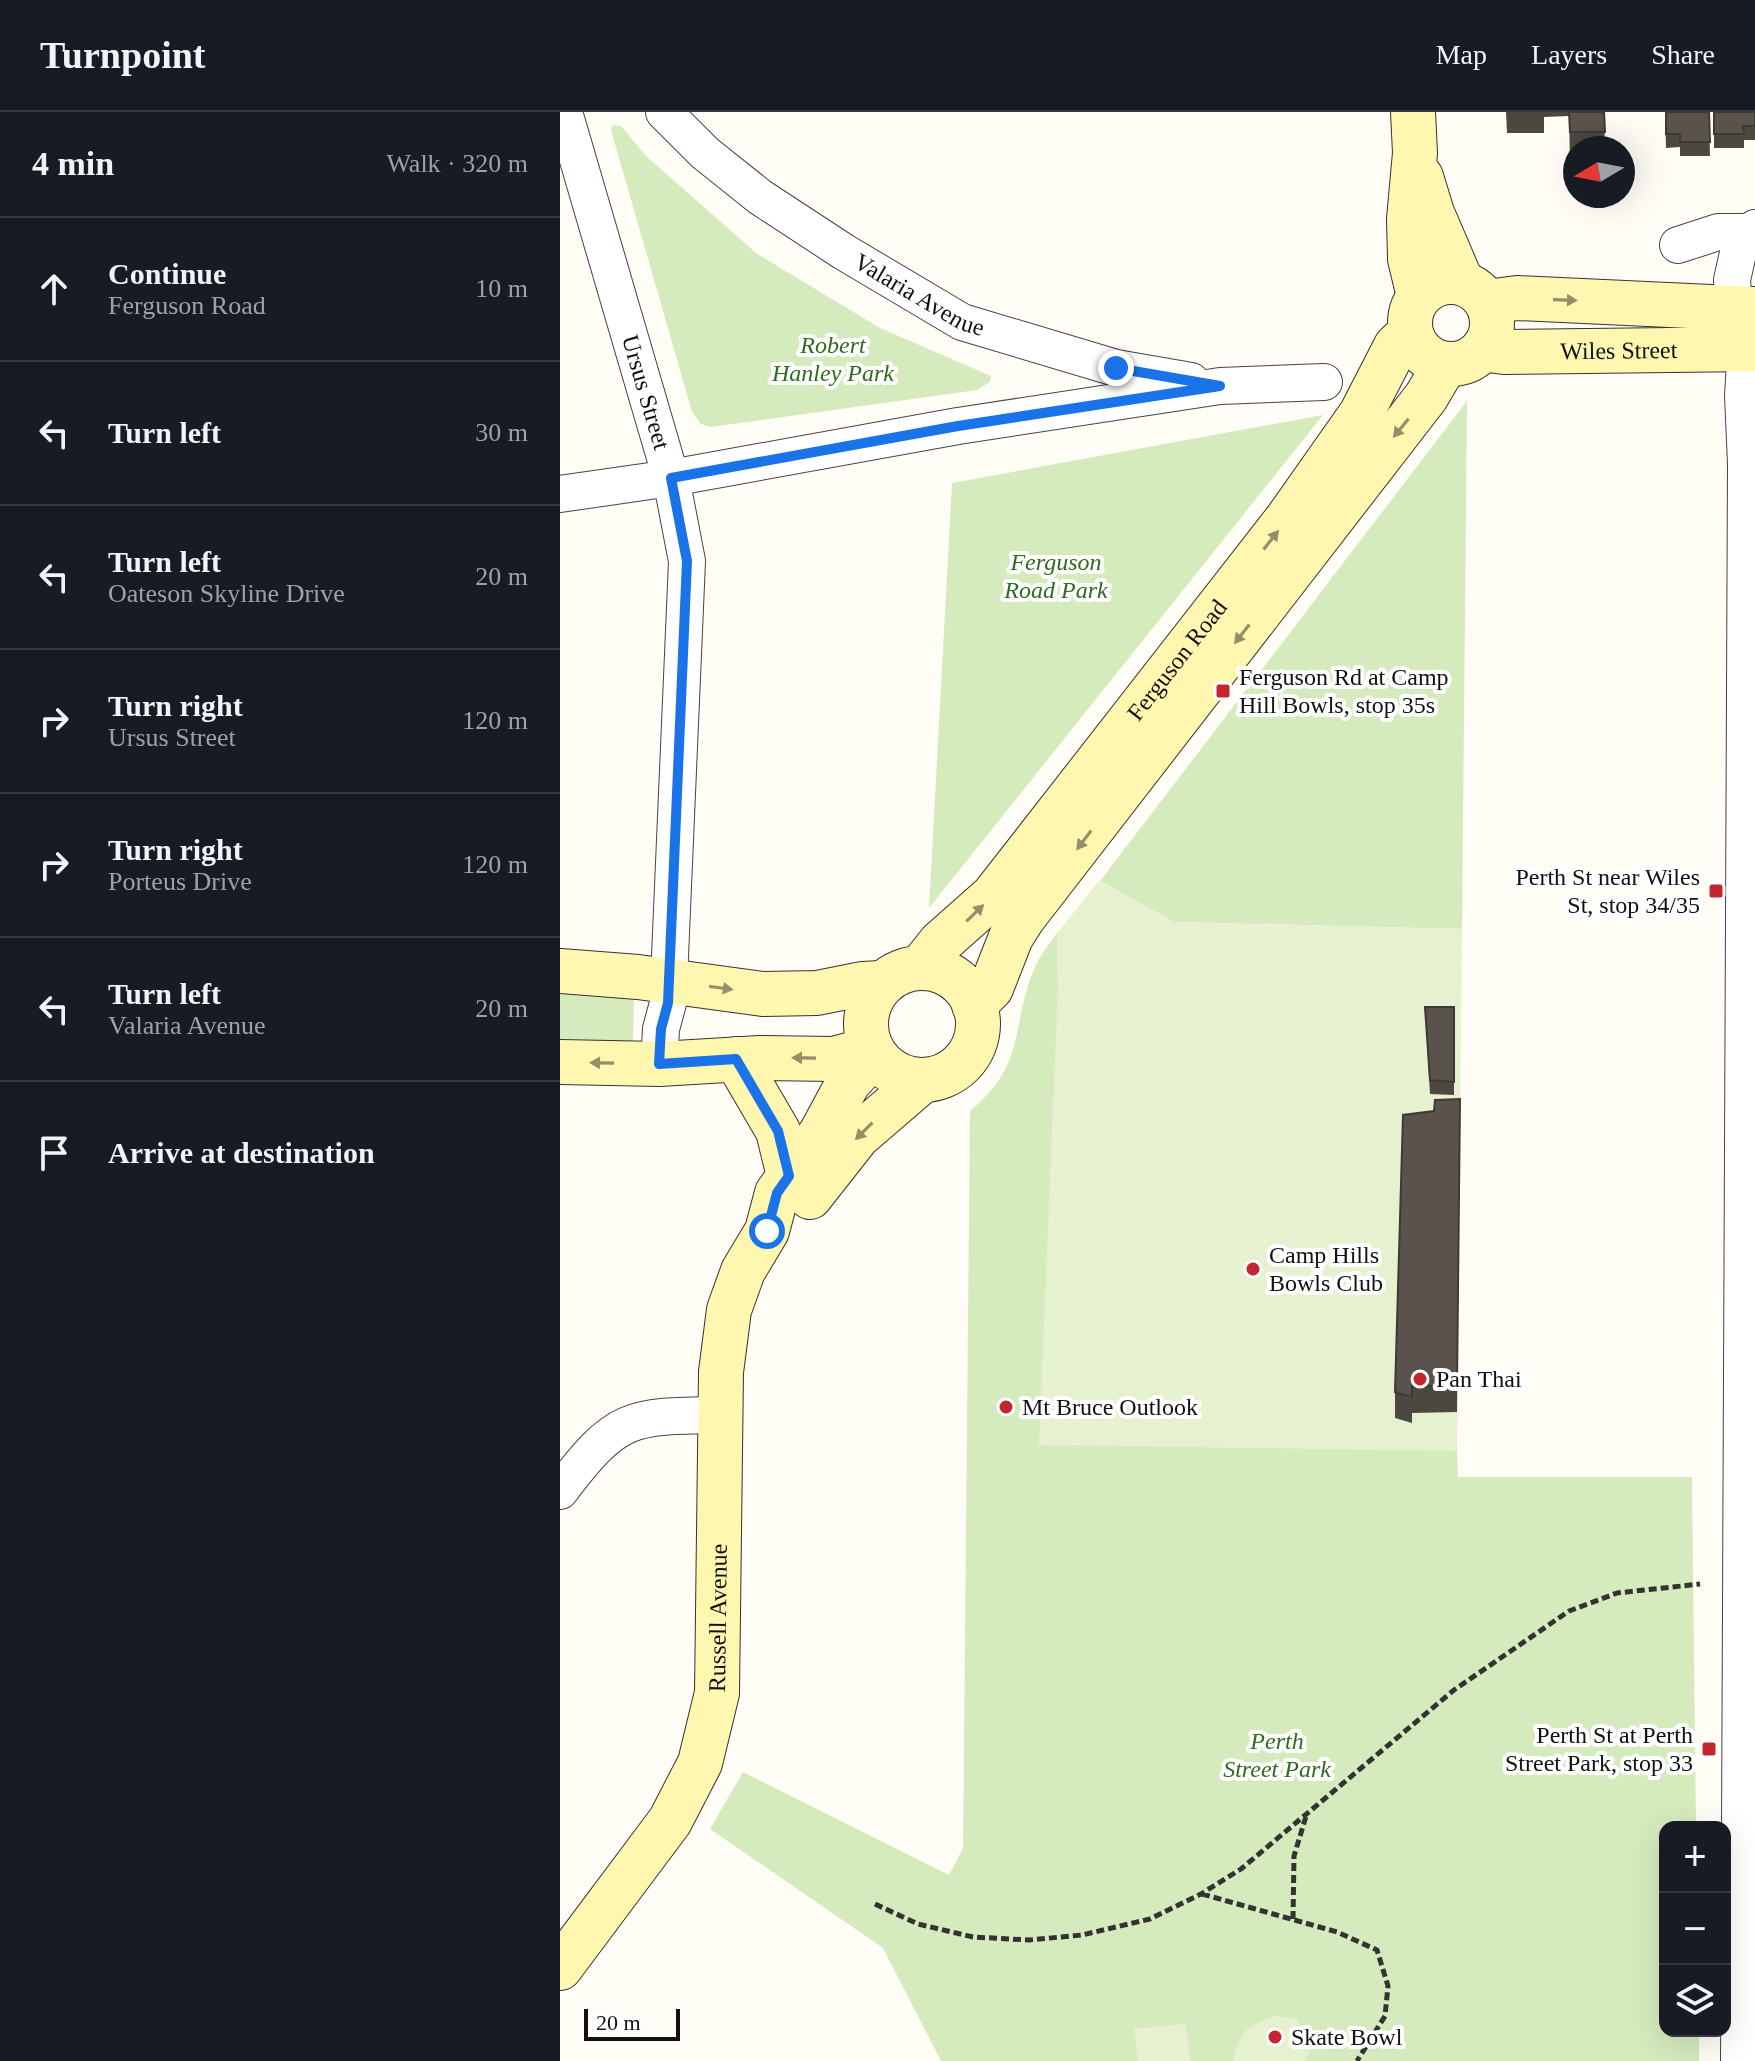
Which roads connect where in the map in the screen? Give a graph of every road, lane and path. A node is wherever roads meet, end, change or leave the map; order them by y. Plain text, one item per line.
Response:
1 (564, 112) edge
2 (664, 112) edge
3 (1414, 133) edge
4 (567, 150) edge
5 (1753, 230) edge
6 (1678, 245) dead end
7 (1475, 292) junction
8 (1415, 315) junction
9 (1749, 330) edge
10 (1464, 357) junction
11 (1324, 382) dead end
12 (1220, 386) junction
13 (671, 478) junction
14 (560, 494) edge
15 (560, 971) edge
16 (901, 976) junction
17 (668, 981) junction
18 (974, 1005) junction
19 (873, 1052) junction
20 (736, 1059) junction
21 (560, 1062) edge
22 (659, 1064) junction
23 (923, 1080) junction
24 (789, 1176) junction
25 (767, 1231) junction
26 (720, 1415) junction
27 (560, 1491) edge
28 (1748, 1527) edge
29 (1700, 1584) dead end
30 (1307, 1812) junction
31 (1201, 1894) junction
32 (875, 1904) dead end
33 (1293, 1919) junction
34 (560, 1968) edge
35 (1357, 2061) edge
36 (1739, 2061) edge

1 - 4 street, Ursus Street
2 - 12 street, Valaria Avenue
3 - 7 main road
3 - 8 main road
4 - 13 street, Ursus Street
5 - 6 street
5 - 9 street
7 - 8 main road
7 -> 9 main road, Wiles Street
7 - 10 main road
8 - 10 main road
16 -> 8 main road, Ferguson Road
9 - 10 main road, Wiles Street
9 - 28 street
10 -> 18 main road, Ferguson Road
11 - 12 street
12 - 13 street
13 - 14 street
13 - 17 street, Ursus Street
15 - 17 main road
17 -> 16 main road
16 - 18 main road
16 - 19 main road
17 - 22 street, Ursus Street
18 - 23 main road
19 -> 20 main road
19 - 23 main road
19 - 24 main road
20 - 22 main road
20 - 24 main road
22 -> 21 main road
23 -> 25 main road
24 - 25 main road
25 - 26 main road, Russell Avenue
26 - 27 street
26 - 34 main road, Russell Avenue
28 - 36 street
29 - 30 path
30 - 31 path
30 - 33 path
31 - 32 path
31 - 33 path
33 - 35 path

